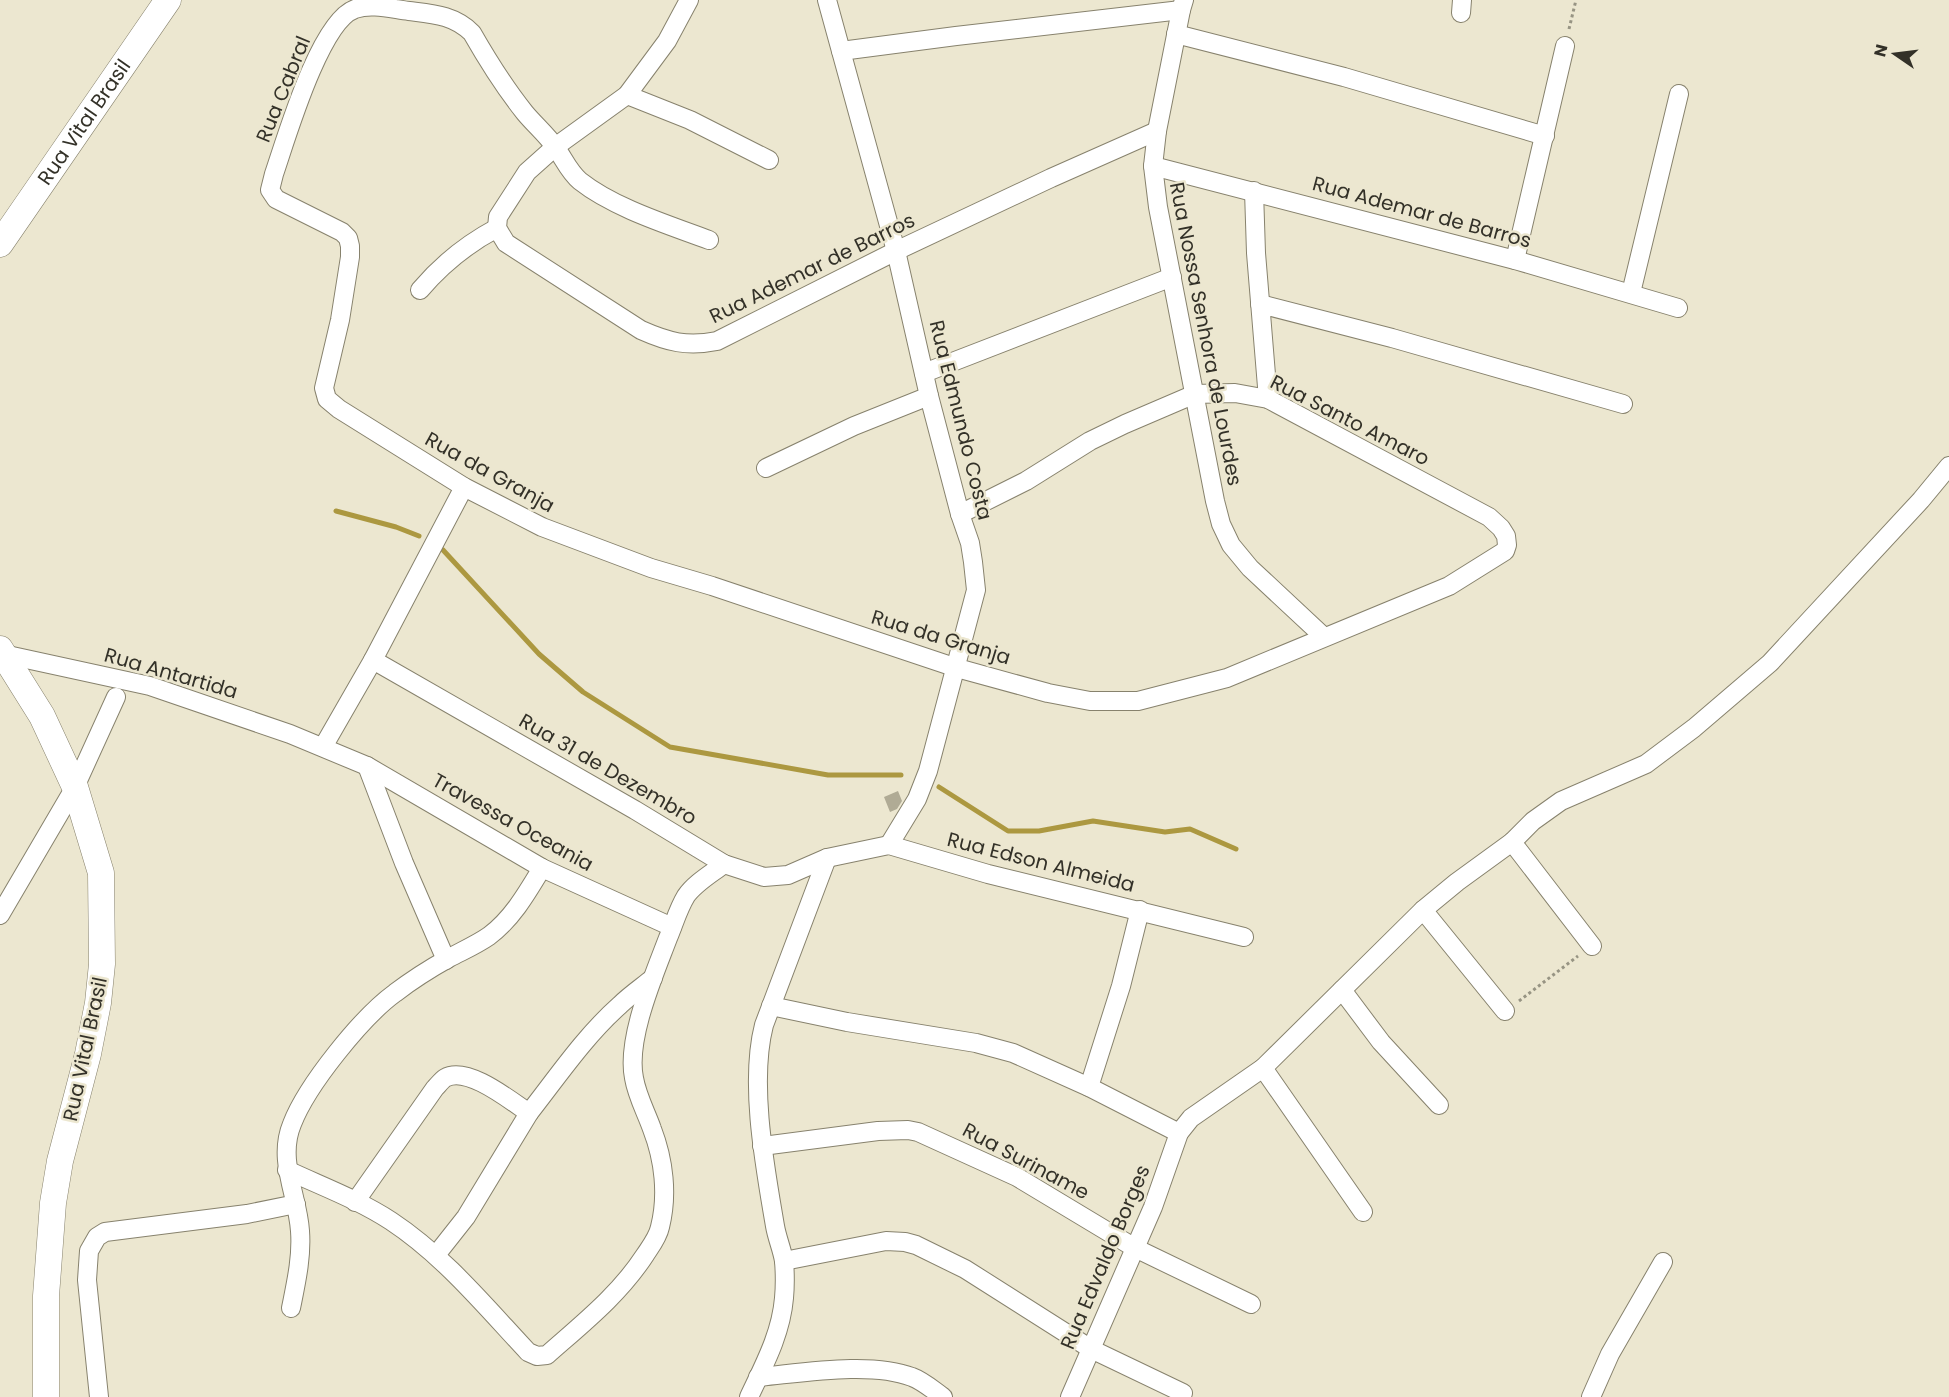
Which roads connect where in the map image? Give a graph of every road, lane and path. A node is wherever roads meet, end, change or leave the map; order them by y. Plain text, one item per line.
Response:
1 (168, 0) edge
2 (689, 0) edge
3 (827, 0) edge
4 (1576, 0) edge
5 (1182, 5) edge
6 (1176, 34) junction
7 (1565, 46) joint
8 (841, 51) junction
9 (1679, 94) dead end
10 (627, 95) junction
11 (1157, 131) junction
12 (1545, 136) junction
13 (555, 147) junction
14 (769, 160) dead end
15 (1153, 166) junction
16 (1254, 191) junction
17 (497, 228) junction
18 (709, 240) dead end
19 (0, 244) edge
20 (896, 251) junction
21 (1515, 260) junction
22 (1172, 277) junction
23 (420, 290) dead end
24 (1631, 293) junction
25 (1260, 304) junction
26 (1678, 308) dead end
27 (924, 373) junction
28 (1195, 394) junction
29 (929, 396) junction
30 (1268, 399) junction
31 (1623, 404) dead end
32 (339, 409) joint
33 (1949, 466) edge
34 (766, 468) dead end
35 (464, 487) junction
36 (960, 514) junction
37 (1489, 517) joint
38 (1324, 637) junction
39 (1, 653) edge
40 (373, 660) junction
41 (957, 668) junction
42 (116, 696) dead end
43 (322, 747) junction
44 (367, 766) junction
45 (75, 787) junction
46 (1512, 842) junction
47 (889, 845) junction
48 (828, 858) junction
49 (724, 864) junction
50 (542, 868) junction
51 (1140, 910) junction
52 (1423, 910) junction
53 (0, 915) edge
54 (672, 927) junction
55 (1244, 937) dead end
56 (1592, 946) joint
57 (446, 960) junction
58 (653, 978) junction
59 (1342, 990) junction
60 (771, 1006) junction
61 (1505, 1011) joint
62 (1263, 1068) junction
63 (1089, 1088) junction
64 (1439, 1105) dead end
65 (529, 1113) junction
66 (1179, 1134) junction
67 (762, 1146) junction
68 (287, 1170) junction
69 (355, 1202) junction
70 (296, 1204) junction
71 (1363, 1212) dead end
72 (1135, 1248) junction
73 (436, 1255) junction
74 (784, 1261) junction
75 (1663, 1262) dead end
76 (1251, 1304) dead end
77 (291, 1308) dead end
78 (1091, 1349) junction
79 (758, 1377) junction
80 (1183, 1393) dead end
81 (46, 1397) edge
82 (99, 1397) edge
83 (749, 1397) edge
84 (943, 1397) edge
85 (1070, 1397) edge
86 (1591, 1397) edge

1 - 19 street, Rua Vital Brasil
2 - 10 street
3 - 8 street, Rua Edmundo Costa
4 - 7 path
5 - 6 street, Rua Nossa Senhora de Lourdes
5 - 8 street
6 - 11 street, Rua Nossa Senhora de Lourdes
6 - 12 street
7 - 12 street
8 - 20 street, Rua Edmundo Costa
9 - 24 street
10 - 13 street
10 - 14 street
11 - 15 street, Rua Nossa Senhora de Lourdes
11 - 20 street, Rua Ademar de Barros
12 - 21 street
13 - 17 street
13 - 18 street, Rua Cabral
13 - 32 street, Rua Cabral
15 - 16 street, Rua Ademar de Barros
15 - 22 street, Rua Nossa Senhora de Lourdes
16 - 21 street, Rua Ademar de Barros
16 - 25 street
17 - 20 street, Rua Ademar de Barros
17 - 23 street
20 - 27 street, Rua Edmundo Costa
21 - 24 street, Rua Ademar de Barros
22 - 27 street
22 - 28 street, Rua Nossa Senhora de Lourdes
24 - 26 street, Rua Ademar de Barros
25 - 30 street
25 - 31 street
27 - 29 street, Rua Edmundo Costa
28 - 30 street, Rua Santo Amaro
28 - 36 street, Rua Santo Amaro
28 - 38 street, Rua Nossa Senhora de Lourdes
29 - 34 street
29 - 36 street, Rua Edmundo Costa
30 - 37 street, Rua Santo Amaro
32 - 35 street, Rua da Granja
33 - 46 street
35 - 40 street
35 - 41 street, Rua da Granja
36 - 41 street, Rua Edmundo Costa
37 - 38 street, Rua da Granja
38 - 41 street, Rua da Granja
39 - 43 street, Rua Antartida
39 - 45 street, Rua Vital Brasil
40 - 43 street
40 - 49 street, Rua 31 de Dezembro
41 - 47 street, Rua Edmundo Costa
42 - 45 street
43 - 44 street, Rua Antartida
44 - 50 street, Travessa Oceania
44 - 57 street
45 - 53 street
45 - 81 street, Rua Vital Brasil
46 - 52 street
46 - 56 street
47 - 48 street, Rua Edson Almeida
47 - 51 street, Rua Edson Almeida
48 - 49 street, Rua 31 de Dezembro
48 - 60 street
49 - 54 street
50 - 54 street, Travessa Oceania
50 - 57 street
51 - 55 street, Rua Edson Almeida
51 - 63 street
52 - 59 street
52 - 61 street
54 - 58 street
56 - 61 path
57 - 68 street
58 - 65 street
58 - 73 street
59 - 62 street
59 - 64 street
60 - 63 street
60 - 67 street
62 - 66 street
62 - 71 street
63 - 66 street
65 - 69 street
65 - 73 street
66 - 72 street, Rua Edvaldo Borges
67 - 72 street, Rua Suriname
67 - 74 street
68 - 69 street
68 - 70 street
69 - 73 street
70 - 77 street
70 - 82 street
72 - 76 street, Rua Suriname
72 - 78 street, Rua Edvaldo Borges
74 - 78 street
74 - 79 street
75 - 86 street
78 - 80 street
78 - 85 street, Rua Edvaldo Borges
79 - 83 street
79 - 84 street

